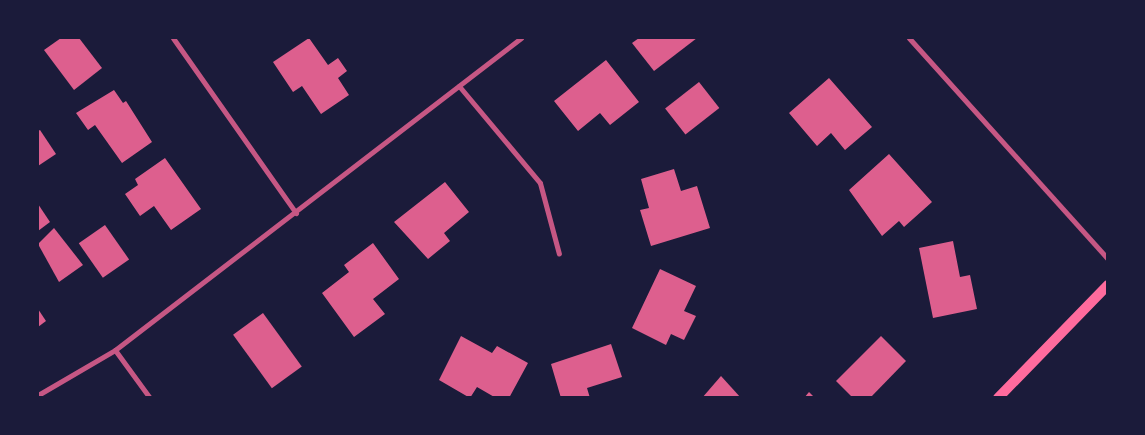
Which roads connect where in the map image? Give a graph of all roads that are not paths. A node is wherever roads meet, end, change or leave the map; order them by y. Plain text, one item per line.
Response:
1 (173, 38) edge
2 (521, 38) edge
3 (909, 38) edge
4 (459, 86) junction
5 (296, 212) junction
6 (559, 254) dead end
7 (1108, 259) edge
8 (1108, 285) edge
9 (115, 350) junction
10 (38, 395) edge
11 (150, 398) edge
12 (998, 398) edge

1 - 5 street
2 - 4 street
3 - 7 street
4 - 5 street
4 - 6 street
5 - 9 street
8 - 12 main road
9 - 10 street
9 - 11 street

